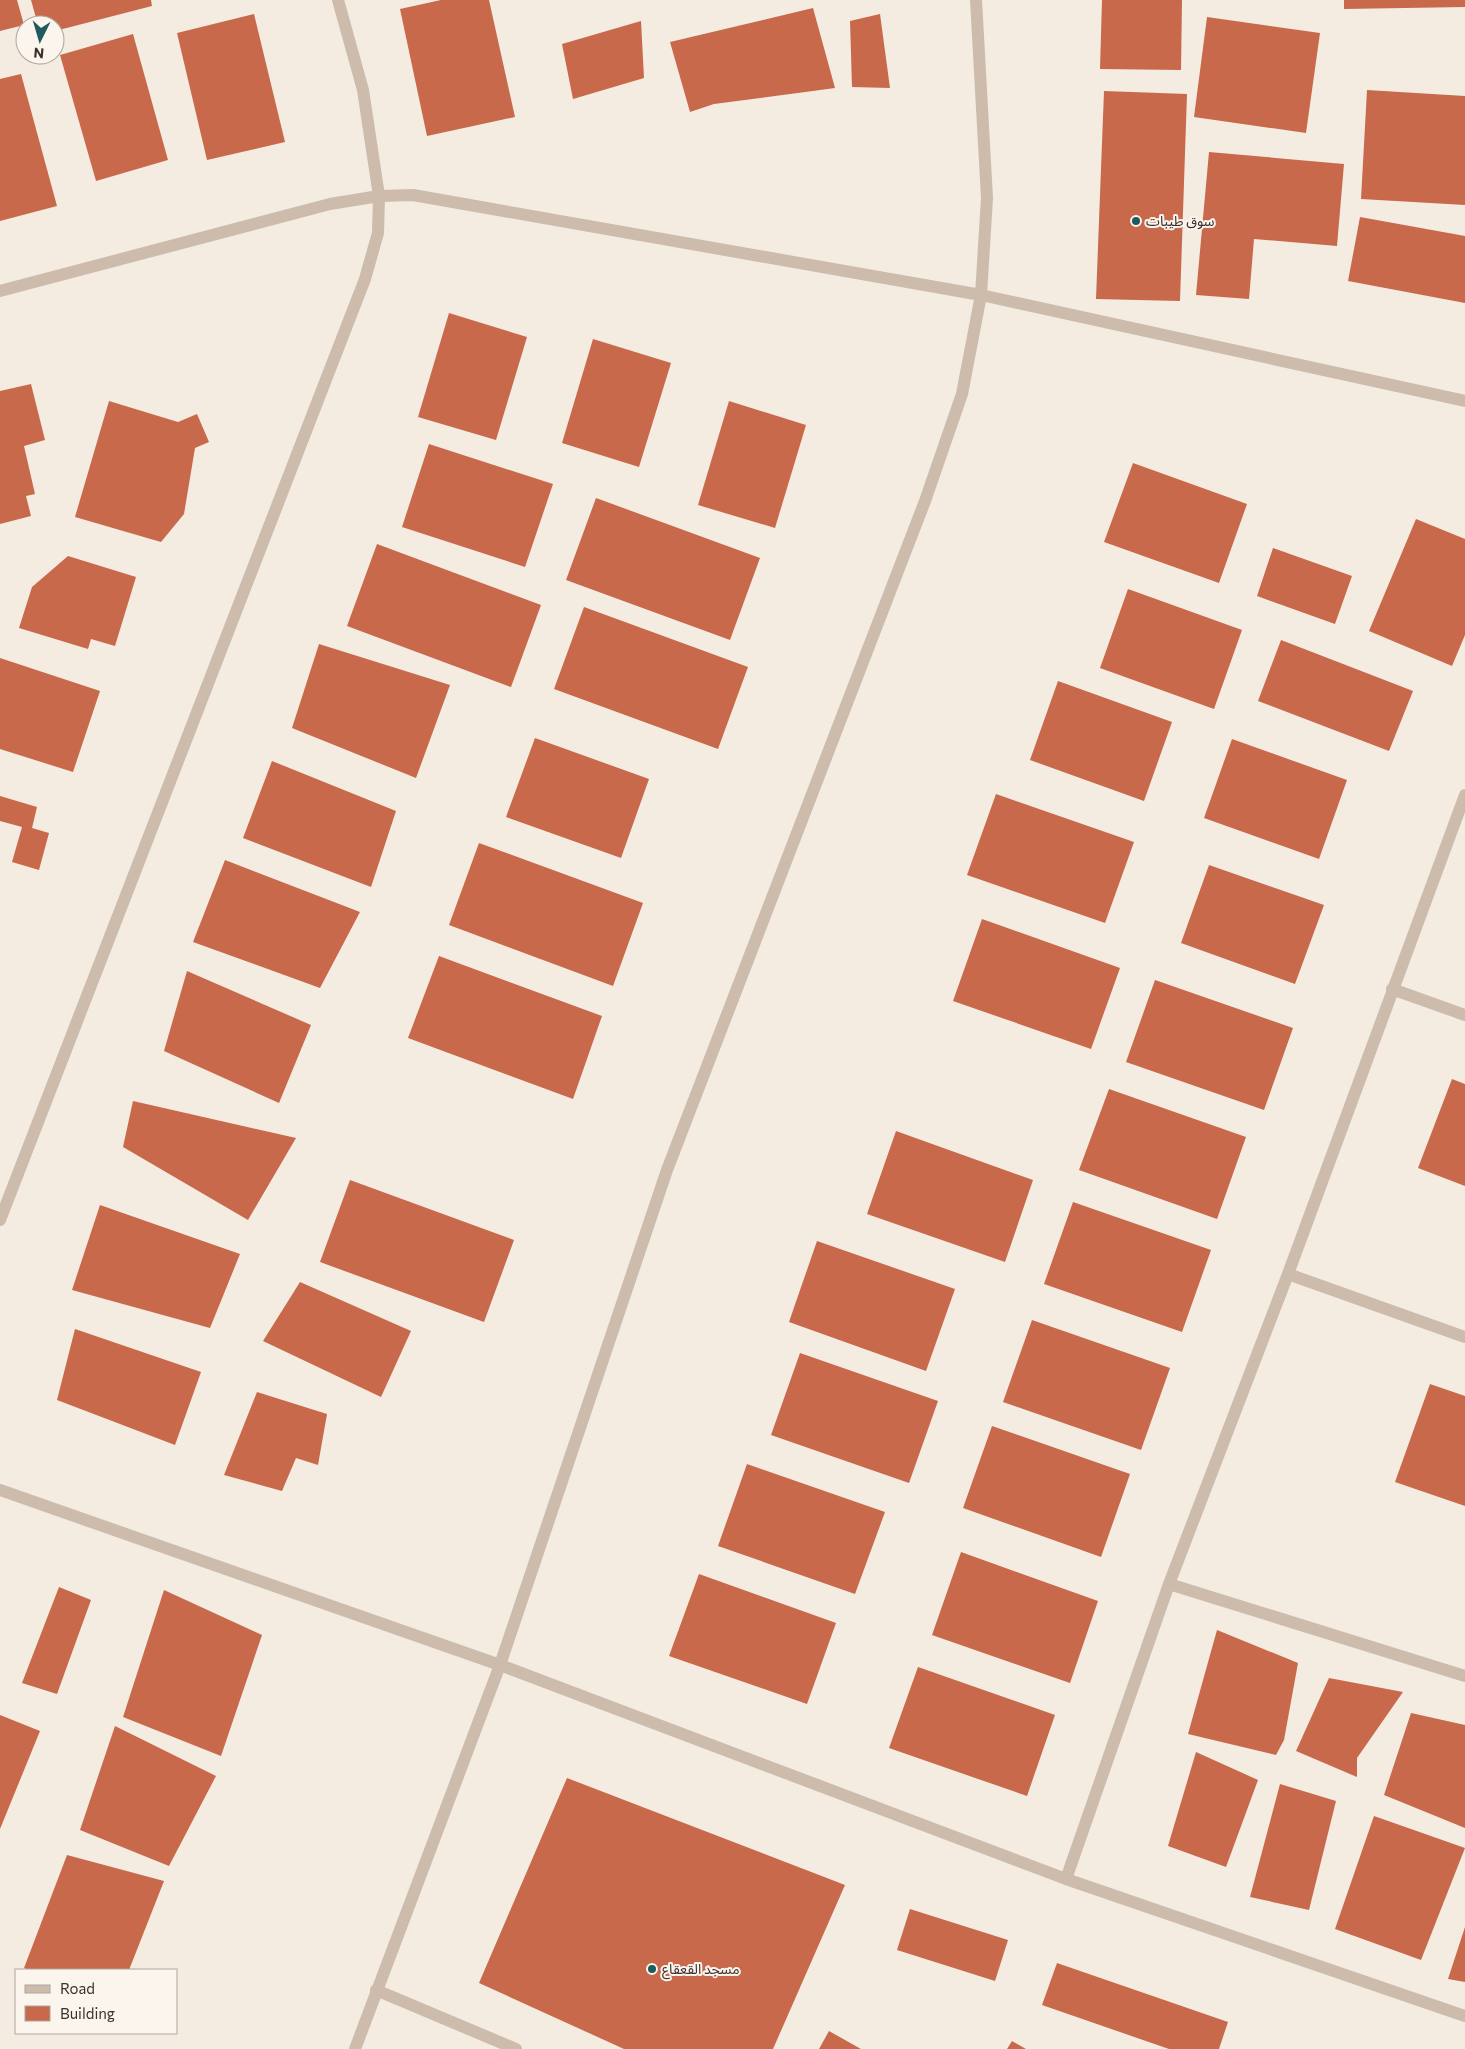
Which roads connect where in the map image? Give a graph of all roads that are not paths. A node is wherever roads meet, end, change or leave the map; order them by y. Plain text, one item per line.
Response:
1 (338, 0) edge
2 (976, 0) edge
3 (379, 196) junction
4 (0, 291) edge
5 (982, 295) junction
6 (1465, 401) edge
7 (1465, 795) edge
8 (1392, 989) junction
9 (1465, 1015) edge
10 (0, 1220) edge
11 (1288, 1274) junction
12 (1465, 1337) edge
13 (0, 1490) edge
14 (1168, 1584) junction
15 (500, 1665) junction
16 (1465, 1676) edge
17 (1066, 1878) junction
18 (376, 1990) junction
19 (1465, 2016) edge
20 (355, 2049) edge
21 (516, 2049) edge

1 - 3 street
2 - 5 street
3 - 4 street
3 - 5 street
3 - 10 street
5 - 6 street
5 - 15 street
7 - 8 street
8 - 9 street
8 - 11 street
11 - 12 street
11 - 14 street
13 - 15 street
14 - 16 street
14 - 17 street
15 - 17 street
15 - 18 street
17 - 19 street
18 - 20 street
18 - 21 street

